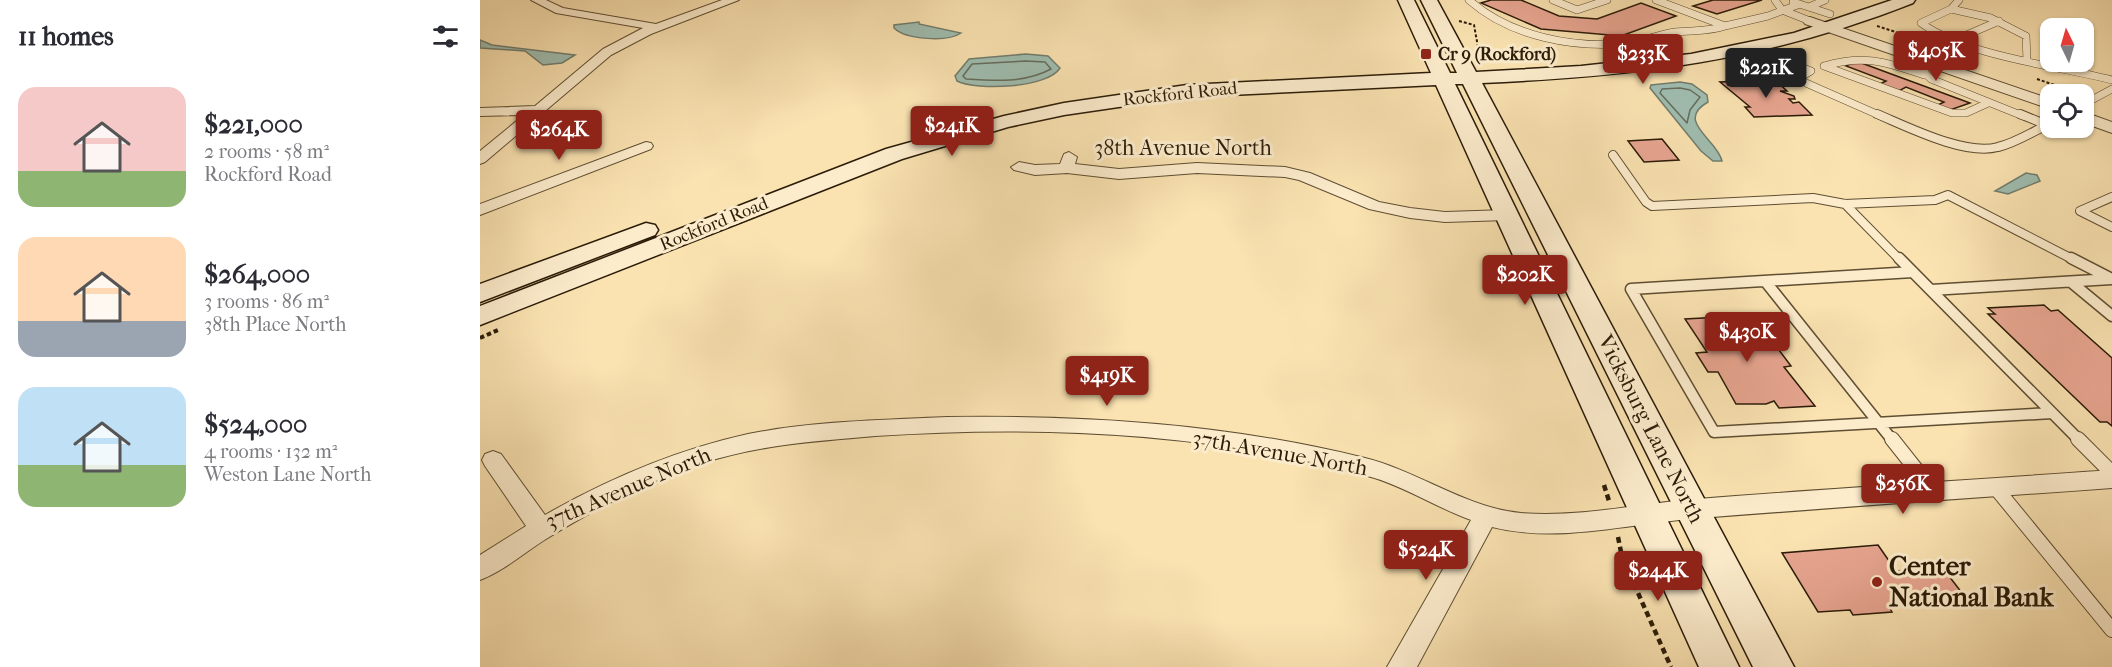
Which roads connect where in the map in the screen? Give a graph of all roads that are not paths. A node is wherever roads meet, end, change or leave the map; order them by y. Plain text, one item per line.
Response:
1 (537, 0) edge
2 (733, 0) edge
3 (1407, 0) edge
4 (1429, 0) edge
5 (1469, 0) edge
6 (1553, 0) edge
7 (1607, 0) edge
8 (1657, 0) edge
9 (1775, 0) edge
10 (1789, 0) edge
11 (1865, 0) edge
12 (1907, 0) edge
13 (1959, 0) edge
14 (1800, 4) junction
15 (1952, 9) junction
16 (1782, 10) junction
17 (1810, 14) junction
18 (1829, 14) edge
19 (1999, 21) junction
20 (1851, 22) junction
21 (1725, 26) junction
22 (656, 27) junction
23 (1955, 40) junction
24 (1757, 49) junction
25 (2027, 60) junction
26 (1824, 66) junction
27 (1928, 69) junction
28 (1811, 71) junction
29 (1453, 72) junction
30 (2112, 80) edge
31 (2040, 87) edge
32 (2112, 89) edge
33 (2040, 101) edge
34 (2094, 101) edge
35 (1988, 103) junction
36 (2094, 109) edge
37 (537, 110) junction
38 (480, 112) edge
39 (2112, 113) edge
40 (2094, 114) edge
41 (2040, 121) edge
42 (2040, 128) edge
43 (2112, 128) edge
44 (646, 146) dead end
45 (1613, 155) dead end
46 (480, 159) edge
47 (1019, 167) dead end
48 (2112, 197) edge
49 (1845, 204) junction
50 (480, 210) edge
51 (1507, 215) junction
52 (2112, 227) edge
53 (1913, 272) junction
54 (2112, 279) edge
55 (1765, 281) junction
56 (2071, 282) junction
57 (1930, 290) junction
58 (480, 294) edge
59 (480, 316) edge
60 (2112, 316) edge
61 (2052, 412) junction
62 (1878, 423) junction
63 (493, 460) dead end
64 (2112, 473) edge
65 (2112, 479) edge
66 (1995, 487) junction
67 (1934, 492) junction
68 (1692, 508) junction
69 (1647, 514) junction
70 (1486, 516) junction
71 (541, 530) junction
72 (480, 569) edge
73 (2112, 630) edge
74 (1401, 667) edge
75 (1719, 667) edge
76 (1774, 667) edge

1 - 22 street
2 - 22 street
3 - 29 main road, Vicksburg Lane North
4 - 29 main road, Vicksburg Lane North
5 - 21 lane
6 - 7 lane
8 - 21 lane
9 - 16 lane
10 - 14 lane
11 - 18 main road, Rockford Road
12 - 20 main road, Rockford Road
13 - 15 lane
14 - 16 lane
14 - 17 lane
15 - 19 lane
15 - 23 lane
16 - 17 lane
16 - 21 lane
17 - 18 main road, Rockford Road
17 - 29 main road, Rockford Road
18 - 20 main road, Rockford Road
18 - 24 main road, Rockford Road
18 - 27 street
19 - 23 lane
19 - 25 lane
20 - 31 street
22 - 37 street
23 - 25 lane
24 - 28 lane
24 - 29 main road, Rockford Road
25 - 30 lane
26 - 27 lane
26 - 28 lane
26 - 35 lane
27 - 33 street
27 - 35 lane
28 - 42 lane
29 - 51 main road, Vicksburg Lane North
29 - 58 main road, Rockford Road
29 - 59 main road, Rockford Road
29 - 68 main road, Vicksburg Lane North
32 - 34 lane
35 - 41 lane
36 - 39 street
37 - 38 street
37 - 46 street
40 - 43 street
44 - 50 street
45 - 49 lane
47 - 51 street, 38th Avenue North
48 - 52 lane
49 - 53 lane
49 - 54 lane
51 - 69 main road, Vicksburg Lane North
53 - 55 lane
53 - 57 lane
54 - 56 lane
55 - 62 lane
55 - 62 lane
56 - 57 lane
56 - 60 lane
57 - 61 lane
61 - 62 lane
61 - 64 lane
62 - 67 lane
63 - 71 street, 37th Avenue North
65 - 66 street, 37th Avenue North
66 - 67 street, 37th Avenue North
66 - 73 lane
67 - 68 street, 37th Avenue North
68 - 69 street, 37th Avenue North
68 - 76 main road, Vicksburg Lane North
69 - 70 street, 37th Avenue North
69 - 75 main road, Vicksburg Lane North
70 - 71 street, 37th Avenue North
70 - 74 street
71 - 72 street

